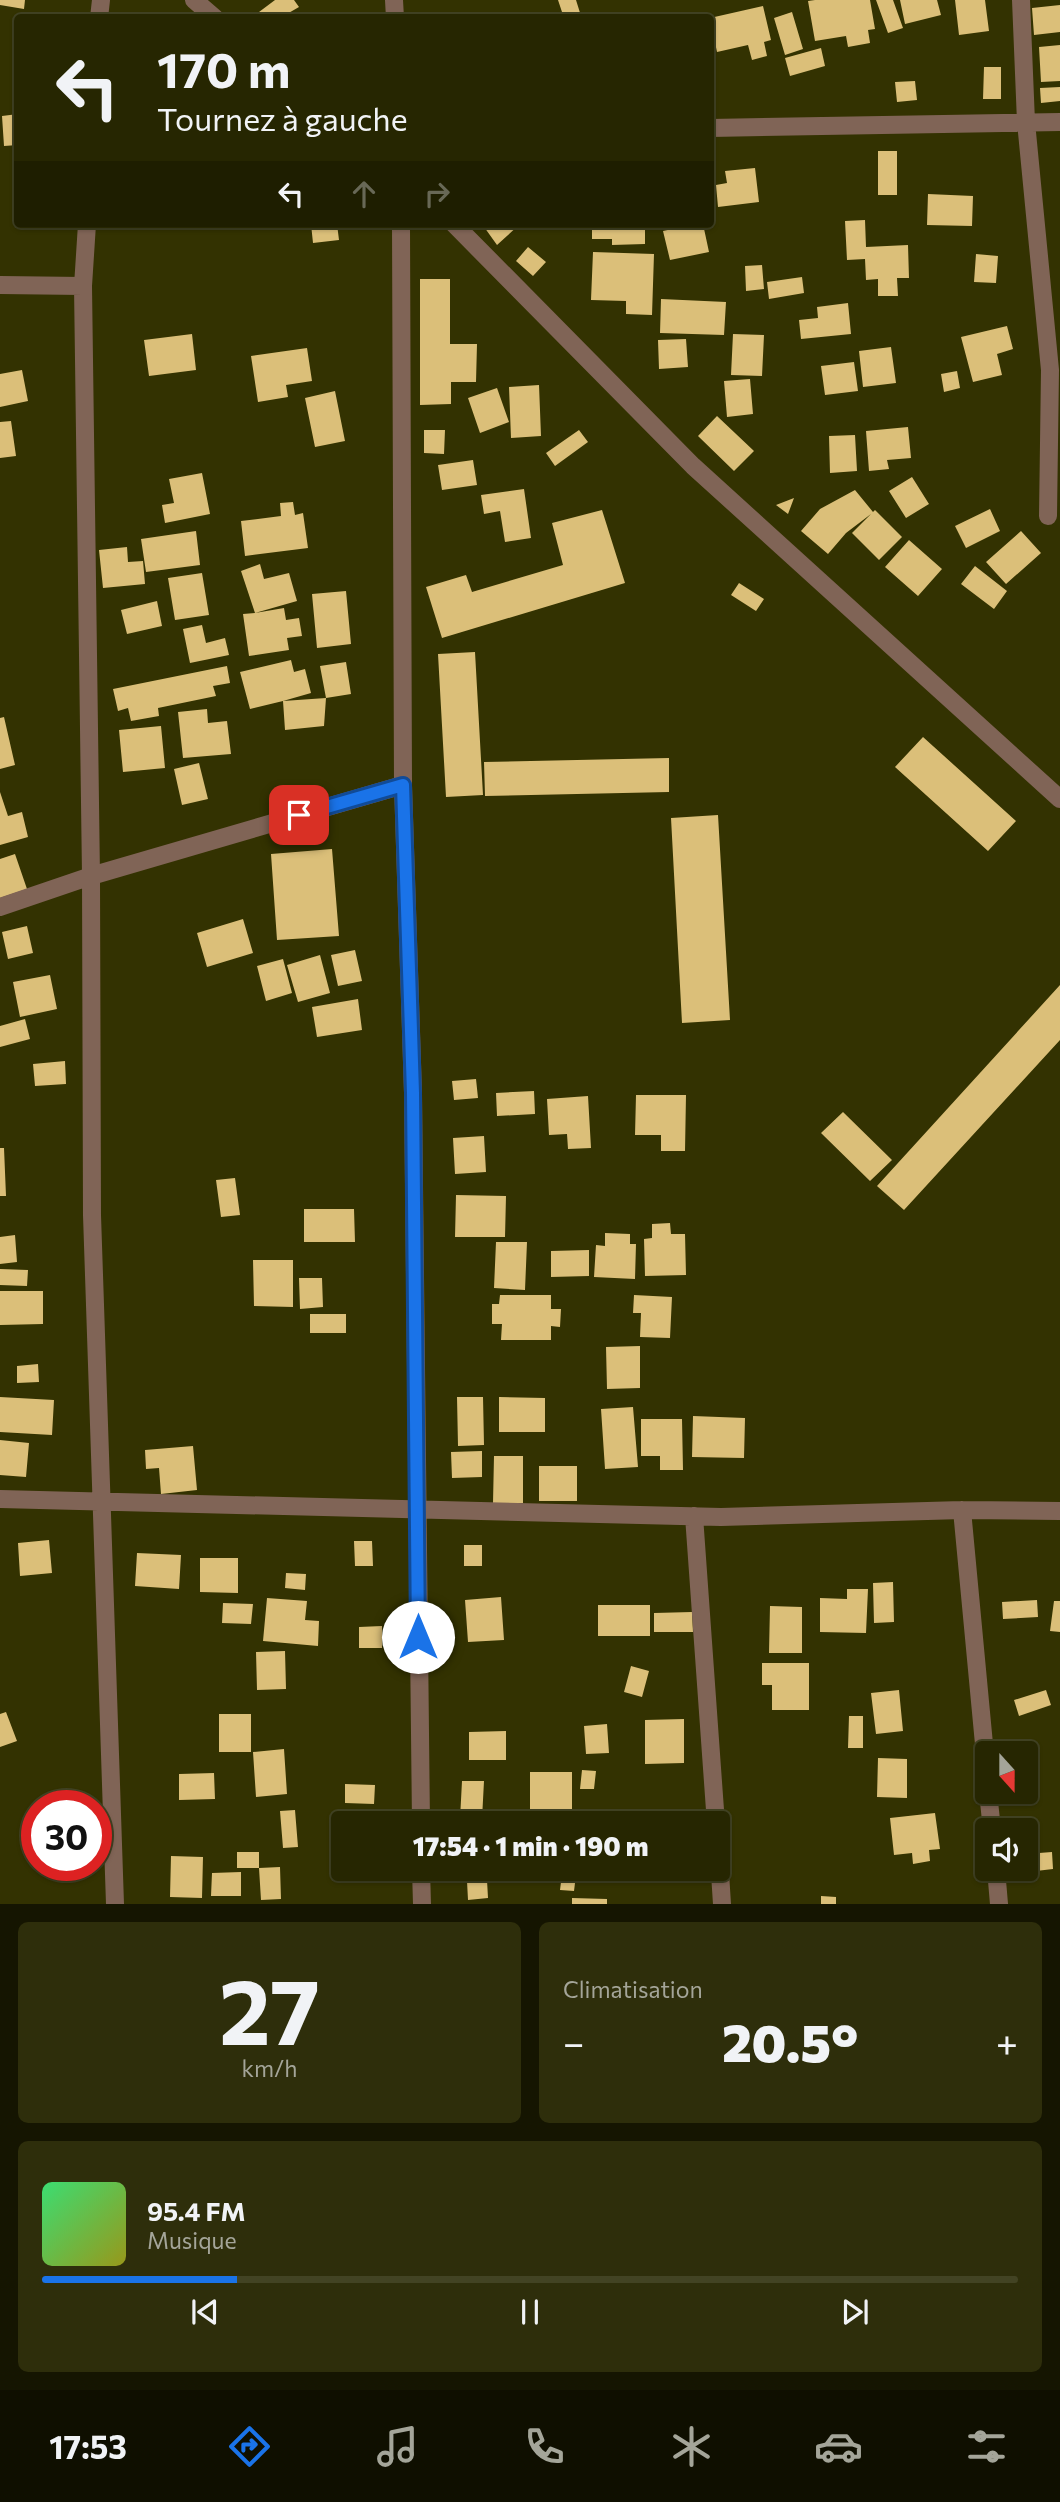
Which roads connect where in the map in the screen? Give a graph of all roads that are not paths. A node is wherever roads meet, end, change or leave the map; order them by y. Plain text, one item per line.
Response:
1 (194, 0) edge
2 (1021, 0) edge
3 (210, 14) edge
4 (1026, 122) junction
5 (1060, 122) edge
6 (714, 128) edge
7 (87, 228) edge
8 (401, 228) edge
9 (458, 228) edge
10 (0, 285) edge
11 (83, 286) junction
12 (1048, 516) dead end
13 (403, 785) junction
14 (1057, 789) edge
15 (91, 876) junction
16 (0, 906) edge
17 (0, 1499) edge
18 (101, 1499) junction
19 (417, 1509) junction
20 (962, 1510) junction
21 (1060, 1511) edge
22 (694, 1516) junction
23 (984, 1741) edge
24 (421, 1811) edge
25 (715, 1811) edge
26 (421, 1881) edge
27 (721, 1881) edge
28 (997, 1881) edge
29 (115, 1903) edge
30 (422, 1903) edge
31 (722, 1903) edge
32 (999, 1903) edge

1 - 3 street
2 - 4 street
4 - 5 street
4 - 6 street
4 - 12 street
7 - 11 street
8 - 13 street
9 - 14 street
10 - 11 street
11 - 15 street
13 - 15 street
13 - 19 street
15 - 16 street
15 - 18 street
17 - 18 street
18 - 19 street
18 - 29 street
19 - 22 street
19 - 24 street
20 - 21 street
20 - 22 street
20 - 23 street
22 - 25 street
26 - 30 street
27 - 31 street
28 - 32 street

